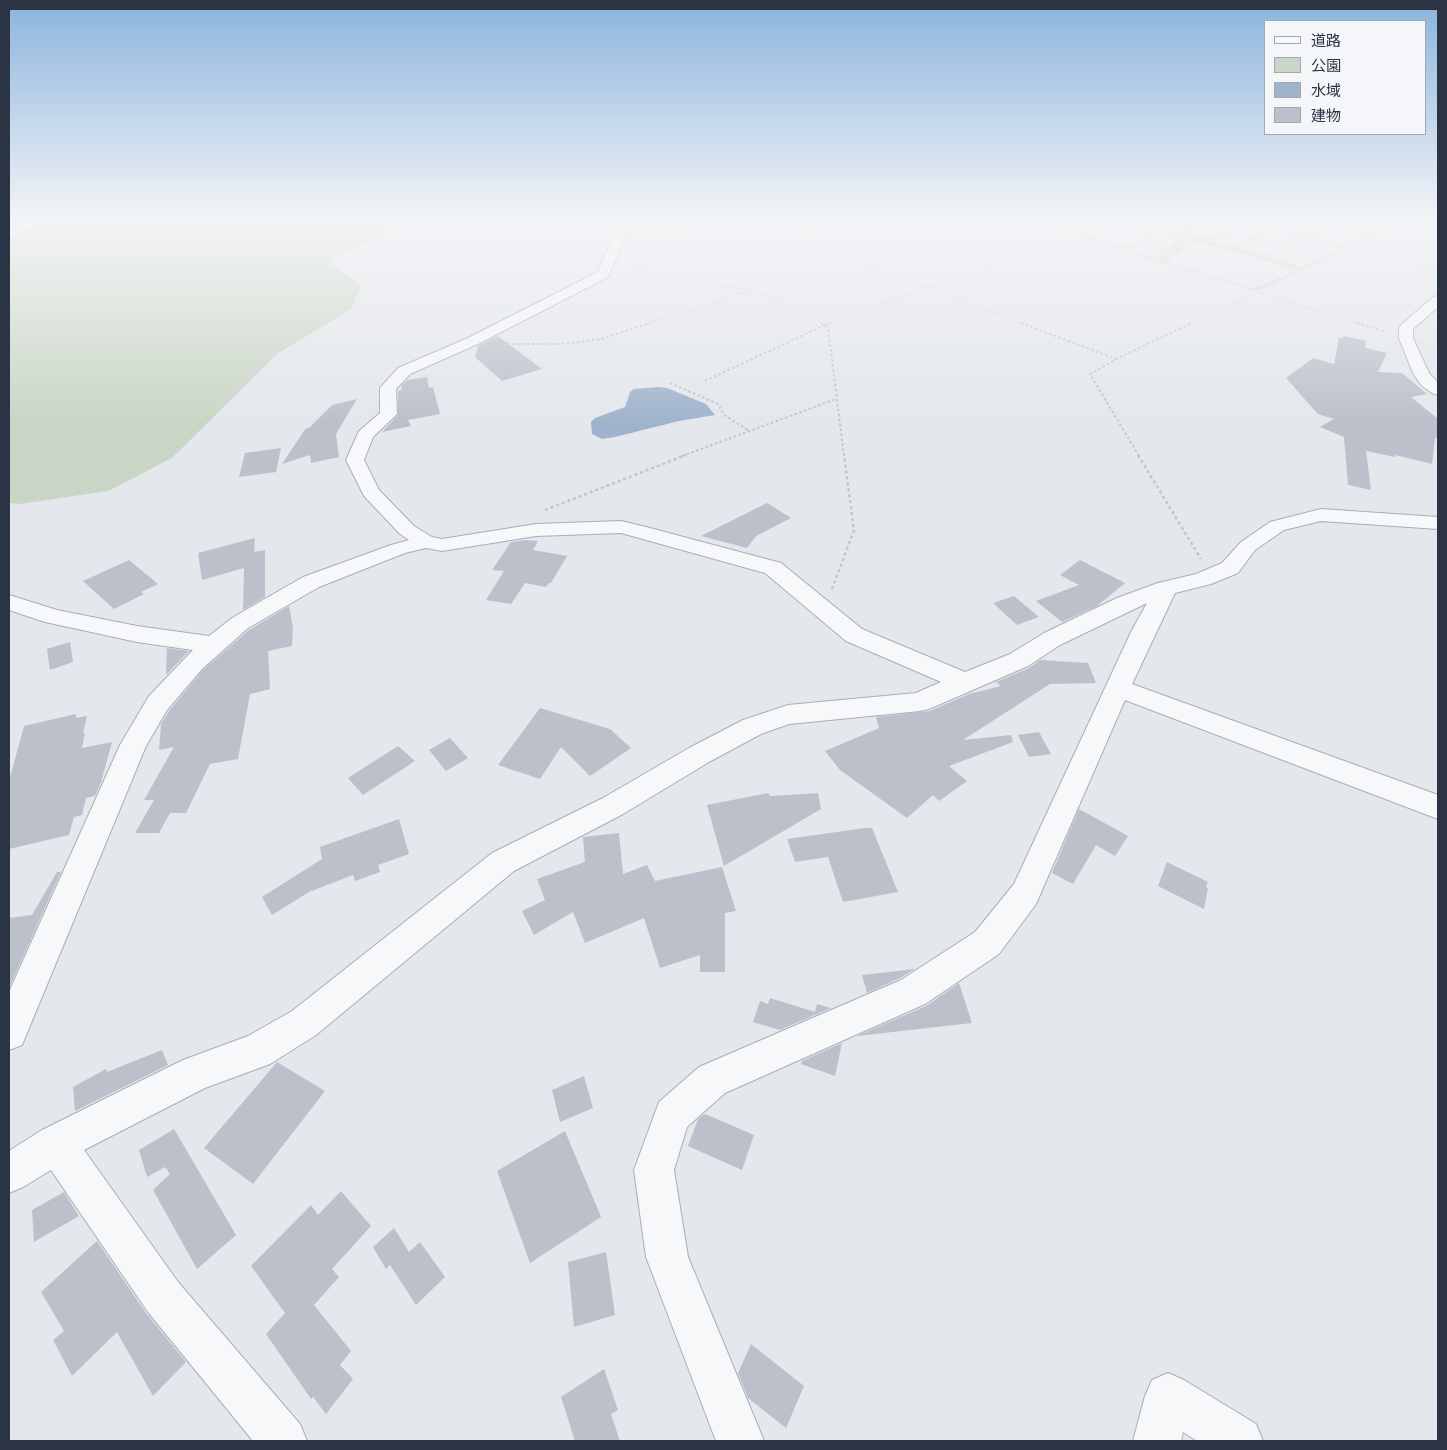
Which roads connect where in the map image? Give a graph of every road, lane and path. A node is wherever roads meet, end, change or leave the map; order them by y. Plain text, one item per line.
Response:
1 (576, 288) edge
2 (736, 288) edge
3 (923, 288) edge
4 (927, 288) edge
5 (1244, 288) edge
6 (1267, 288) edge
7 (751, 290) junction
8 (1258, 292) junction
9 (1438, 300) edge
10 (824, 325) junction
11 (1406, 338) junction
12 (464, 345) junction
13 (1116, 360) junction
14 (1421, 373) junction
15 (1438, 375) edge
16 (705, 381) dead end
17 (670, 383) dead end
18 (1438, 390) edge
19 (836, 399) junction
20 (748, 430) junction
21 (1438, 522) edge
22 (536, 530) junction
23 (426, 542) junction
24 (1204, 564) dead end
25 (1166, 588) junction
26 (9, 602) edge
27 (824, 611) junction
28 (215, 645) junction
29 (965, 682) junction
30 (1118, 688) junction
31 (1438, 807) edge
32 (9, 1032) edge
33 (56, 1144) junction
34 (9, 1173) edge
35 (283, 1441) edge
36 (740, 1441) edge
37 (1157, 1441) edge
38 (1239, 1441) edge

1 - 12 street
2 - 7 path
3 - 10 path
4 - 13 path
5 - 8 path
6 - 8 path
7 - 10 path
7 - 12 path
8 - 11 path
8 - 13 path
9 - 11 street
10 - 16 path
10 - 19 path
11 - 14 street
12 - 23 street
13 - 24 path
14 - 15 street
14 - 18 street
17 - 20 path
19 - 20 path
19 - 27 path
20 - 22 path
21 - 25 street
22 - 23 street
22 - 27 street
23 - 28 street
25 - 29 street
25 - 30 street
26 - 28 street
27 - 29 street
28 - 32 street
29 - 33 street
30 - 31 street
30 - 36 street
33 - 34 street
33 - 35 street
37 - 38 street

